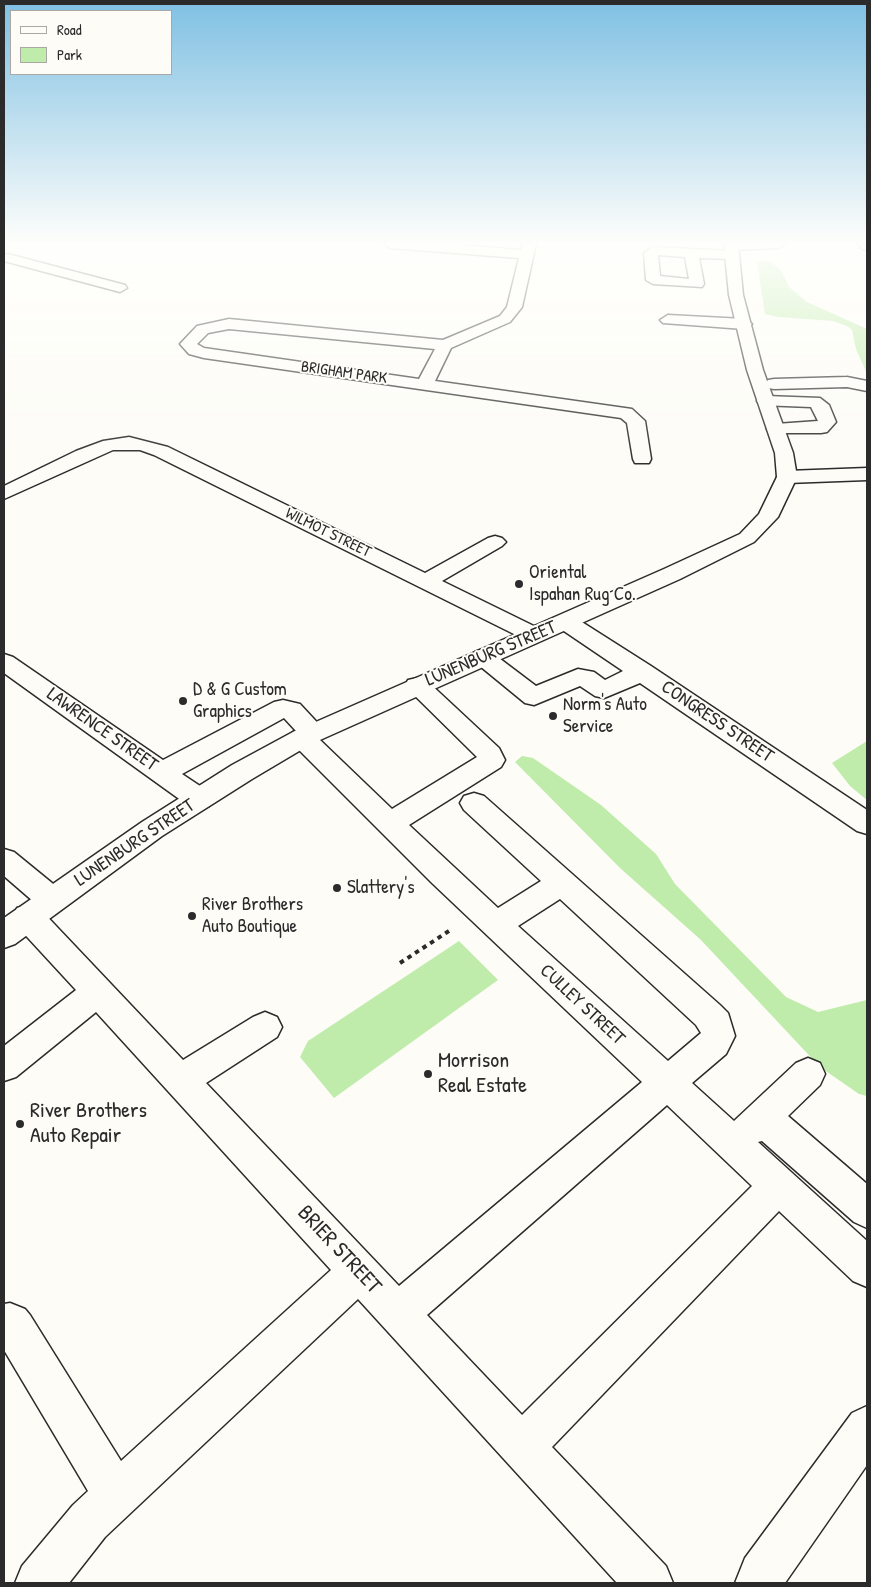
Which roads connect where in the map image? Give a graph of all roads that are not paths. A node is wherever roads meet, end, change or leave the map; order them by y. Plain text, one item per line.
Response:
1 (506, 318) edge
2 (742, 318) edge
3 (668, 320) dead end
4 (744, 324) junction
5 (445, 345) junction
6 (424, 384) junction
7 (867, 386) edge
8 (763, 392) junction
9 (776, 429) junction
10 (642, 459) dead end
11 (867, 474) edge
12 (787, 477) junction
13 (4, 493) edge
14 (495, 542) dead end
15 (426, 582) junction
16 (566, 622) junction
17 (534, 635) junction
18 (483, 657) junction
19 (4, 662) edge
20 (642, 672) junction
21 (417, 686) junction
22 (308, 735) junction
23 (163, 772) junction
24 (199, 799) junction
25 (474, 803) dead end
26 (389, 824) junction
27 (867, 824) edge
28 (4, 860) edge
29 (562, 883) junction
30 (28, 917) edge
31 (496, 925) junction
32 (98, 992) junction
33 (265, 1027) dead end
34 (4, 1066) edge
35 (808, 1074) dead end
36 (181, 1080) junction
37 (666, 1083) junction
38 (762, 1117) junction
39 (733, 1143) junction
40 (779, 1185) junction
41 (867, 1210) edge
42 (867, 1267) edge
43 (359, 1271) junction
44 (398, 1313) junction
45 (4, 1324) edge
46 (867, 1428) edge
47 (522, 1447) junction
48 (117, 1496) junction
49 (39, 1583) edge
50 (649, 1583) edge
51 (759, 1583) edge

1 - 5 street
2 - 4 street
3 - 4 street
4 - 8 street
5 - 6 street
5 - 6 street, BRIGHAM PARK
6 - 10 street, BRIGHAM PARK
7 - 8 street
8 - 9 street
8 - 9 street
9 - 12 street
11 - 12 street
12 - 16 street, LUNENBURG STREET
13 - 15 street, WILMOT STREET
14 - 15 street
15 - 17 street, WILMOT STREET
16 - 17 street, LUNENBURG STREET
16 - 20 street, CONGRESS STREET
17 - 18 street, LUNENBURG STREET
18 - 20 street
18 - 21 street, LUNENBURG STREET
19 - 23 street, LAWRENCE STREET
20 - 27 street, CONGRESS STREET
21 - 22 street, LUNENBURG STREET
21 - 26 street
22 - 23 street, CULLEY STREET
22 - 24 street, LUNENBURG STREET
22 - 26 street, CULLEY STREET
23 - 24 street, LAWRENCE STREET
24 - 30 street, LUNENBURG STREET
25 - 29 street
26 - 31 street, CULLEY STREET
28 - 30 street, BRIER STREET
29 - 31 street
29 - 37 street
30 - 32 street, BRIER STREET
31 - 37 street, CULLEY STREET
32 - 34 street
32 - 36 street, BRIER STREET
33 - 36 street
35 - 38 street
36 - 43 street, BRIER STREET
37 - 39 street, CULLEY STREET
37 - 44 street
38 - 39 street
38 - 41 street
39 - 40 street, CULLEY STREET
40 - 42 street, CULLEY STREET
40 - 47 street
43 - 44 street, BRIER STREET
43 - 48 street
44 - 47 street, BRIER STREET
45 - 48 street
46 - 51 street
47 - 50 street, BRIER STREET
48 - 49 street

